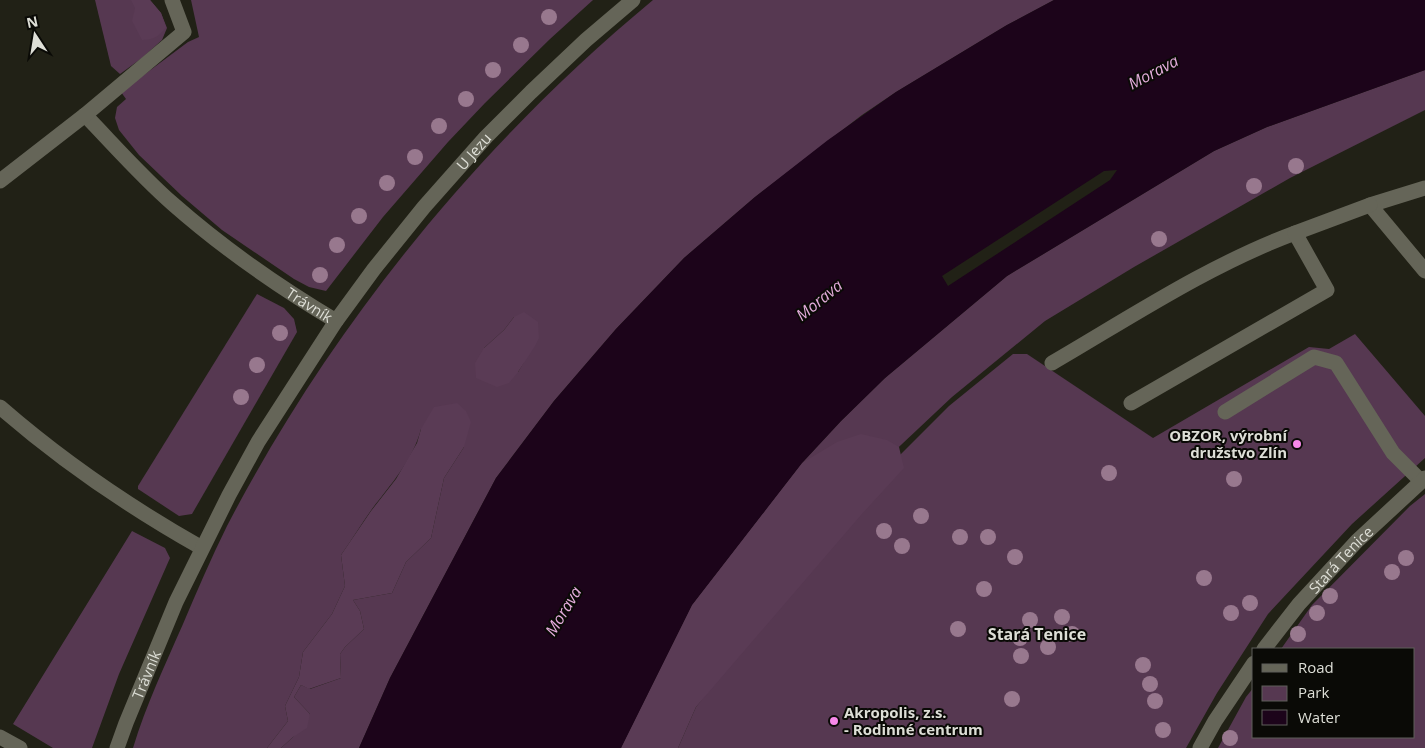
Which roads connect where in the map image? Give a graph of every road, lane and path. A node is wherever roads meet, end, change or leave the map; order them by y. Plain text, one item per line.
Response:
1 (172, 0) edge
2 (633, 0) edge
3 (85, 115) junction
4 (0, 182) edge
5 (1425, 188) edge
6 (1370, 206) junction
7 (1295, 233) junction
8 (1425, 271) edge
9 (336, 321) junction
10 (1052, 363) dead end
11 (1131, 402) dead end
12 (0, 407) edge
13 (1225, 412) dead end
14 (1423, 479) edge
15 (202, 548) junction
16 (1265, 648) edge
17 (1252, 666) edge
18 (0, 737) edge
19 (20, 748) edge
20 (118, 748) edge
21 (1200, 748) edge

1 - 3 street
2 - 9 street, U Jezu
3 - 4 street
3 - 9 street, Trávník
5 - 6 street
6 - 7 street
6 - 8 street
7 - 10 street
7 - 11 street
9 - 15 street, Trávník
12 - 15 street
13 - 14 street
14 - 16 street, Stará Tenice
15 - 20 street, Trávník
17 - 21 street
18 - 19 street

